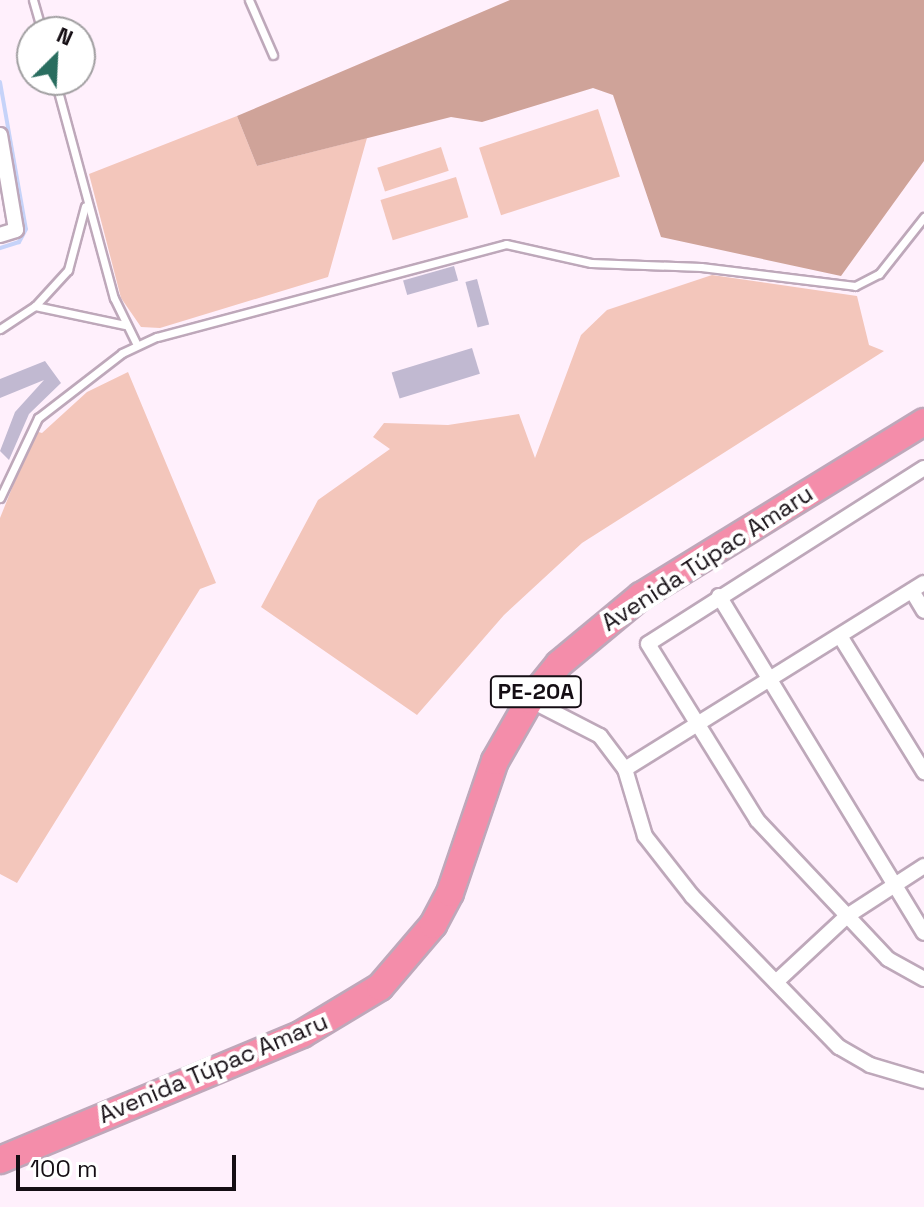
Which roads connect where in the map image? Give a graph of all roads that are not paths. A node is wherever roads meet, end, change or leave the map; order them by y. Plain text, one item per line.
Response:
1 (249, 0) edge
2 (273, 55) dead end
3 (59, 96) edge
4 (0, 135) edge
5 (86, 201) junction
6 (924, 217) edge
7 (0, 235) edge
8 (35, 306) junction
9 (125, 325) junction
10 (0, 329) edge
11 (137, 345) junction
12 (924, 409) edge
13 (924, 422) edge
14 (899, 438) junction
15 (924, 468) edge
16 (0, 498) edge
17 (918, 587) edge
18 (719, 596) junction
19 (924, 611) edge
20 (840, 636) junction
21 (769, 679) junction
22 (530, 700) junction
23 (698, 724) junction
24 (625, 769) junction
25 (924, 772) edge
26 (924, 866) edge
27 (894, 884) junction
28 (847, 916) junction
29 (924, 933) edge
30 (924, 979) edge
31 (776, 982) junction
32 (924, 1081) edge
33 (0, 1160) edge

1 - 2 lane
3 - 5 lane
4 - 7 street
5 - 8 lane
5 - 9 lane
6 - 11 lane
8 - 9 lane
8 - 10 lane
9 - 11 lane
11 - 16 lane
12 - 14 lane
13 - 14 highway, Avenida Túpac Amaru / PE-20A
14 - 22 highway, Avenida Túpac Amaru / PE-20A
15 - 18 street
17 - 19 street
17 - 20 street
18 - 21 street
18 - 23 street
20 - 21 street
20 - 25 street
21 - 23 street
21 - 27 street
22 - 24 street
22 - 33 highway, Avenida Túpac Amaru / PE-20A
23 - 24 street
23 - 28 street
24 - 31 street
26 - 27 street
27 - 28 street
27 - 29 street
28 - 30 street
28 - 31 street
31 - 32 street

